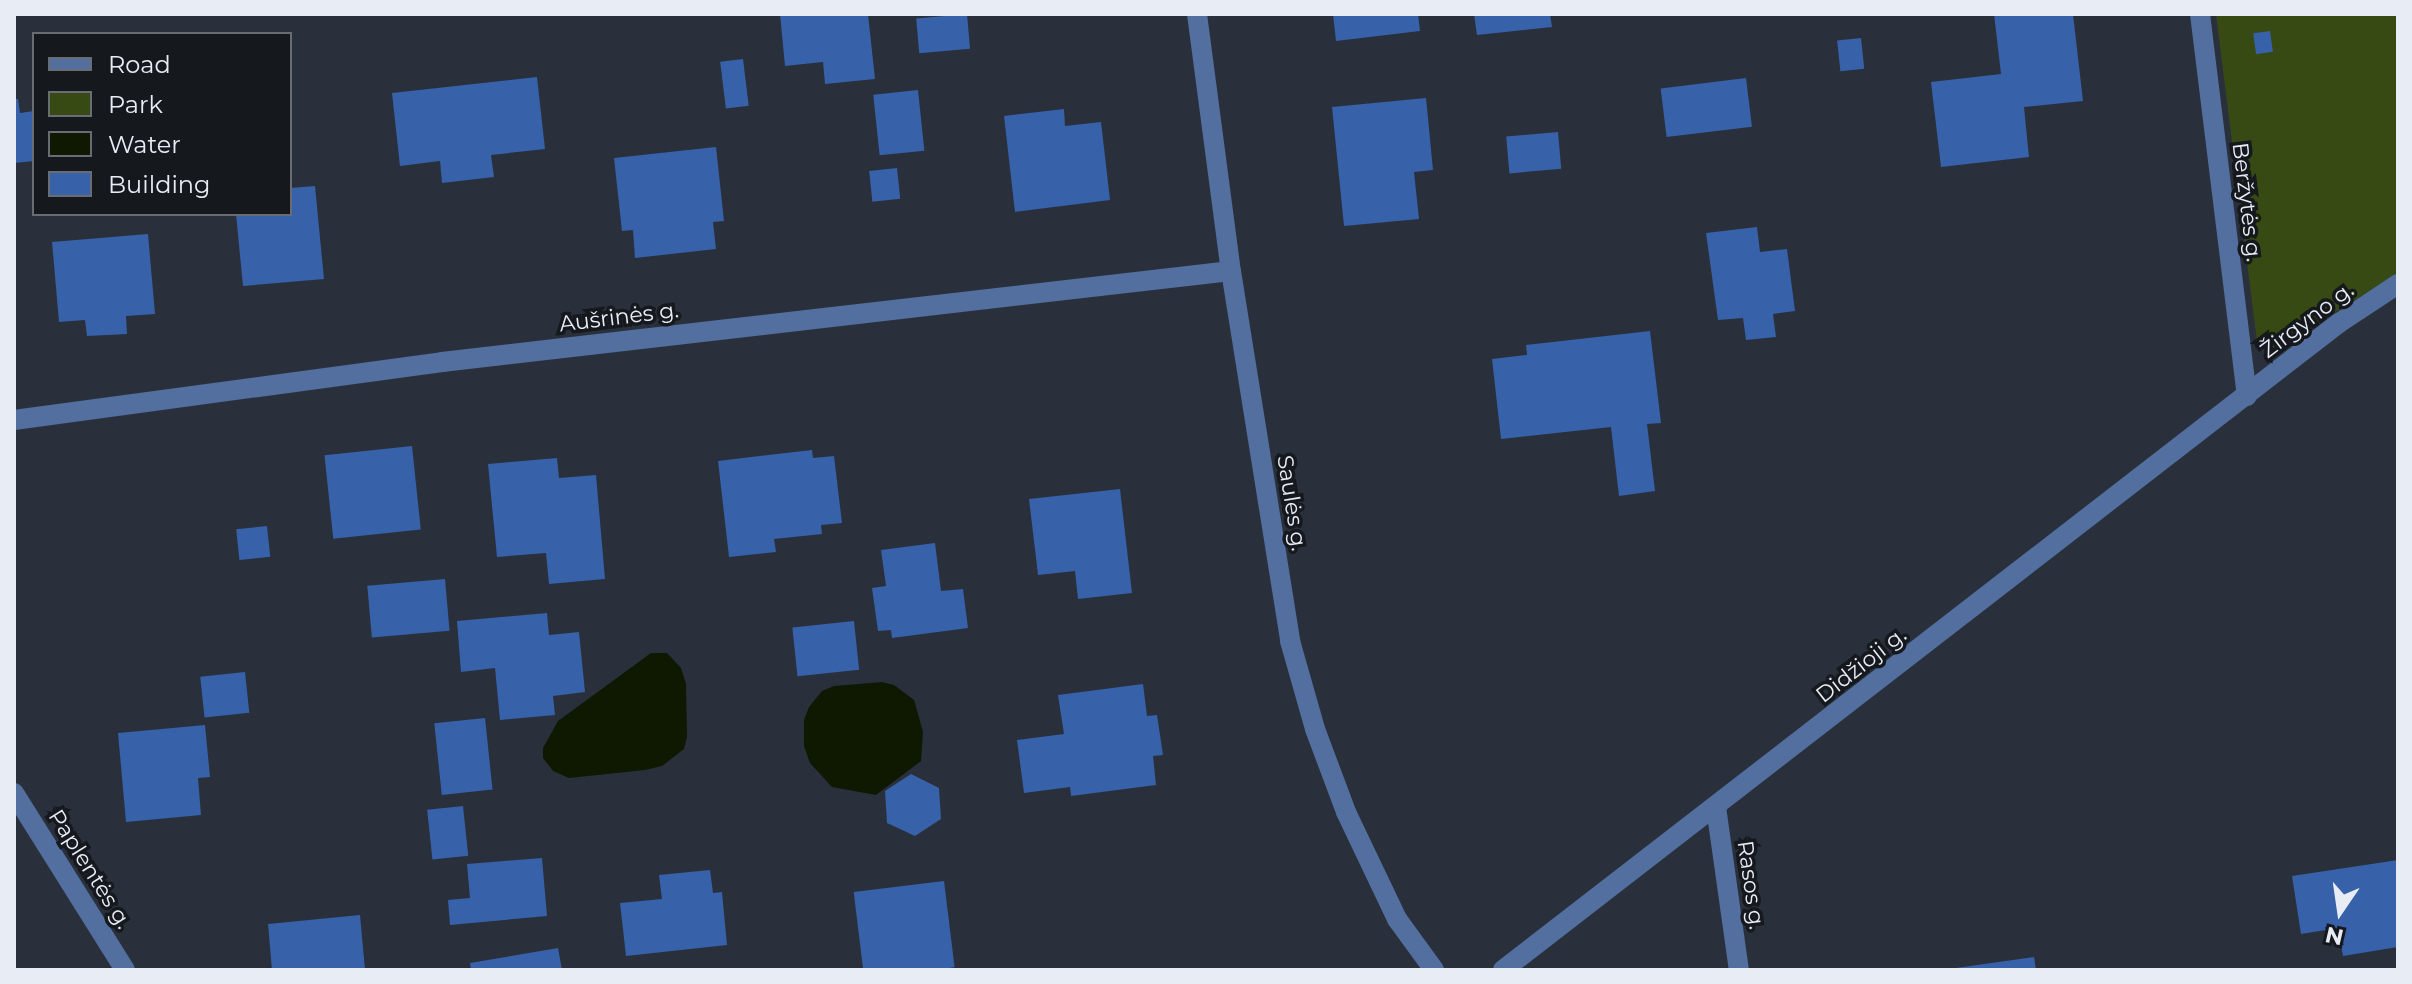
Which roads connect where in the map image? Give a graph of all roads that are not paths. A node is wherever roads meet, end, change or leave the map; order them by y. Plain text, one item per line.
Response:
1 (1197, 14) edge
2 (2200, 14) edge
3 (1231, 271) junction
4 (2398, 284) edge
5 (2247, 396) junction
6 (14, 420) edge
7 (14, 793) edge
8 (1716, 807) junction
9 (125, 970) edge
10 (1434, 970) edge
11 (1503, 970) edge
12 (1739, 970) edge

1 - 3 street, Saulės g.
2 - 5 street, Beržytės g.
3 - 6 street, Aušrinės g.
3 - 10 street, Saulės g.
4 - 5 street, Žirgyno g.
5 - 8 street, Didžioji g.
7 - 9 street, Paplentės g.
8 - 11 street, Didžioji g.
8 - 12 street, Rasos g.

